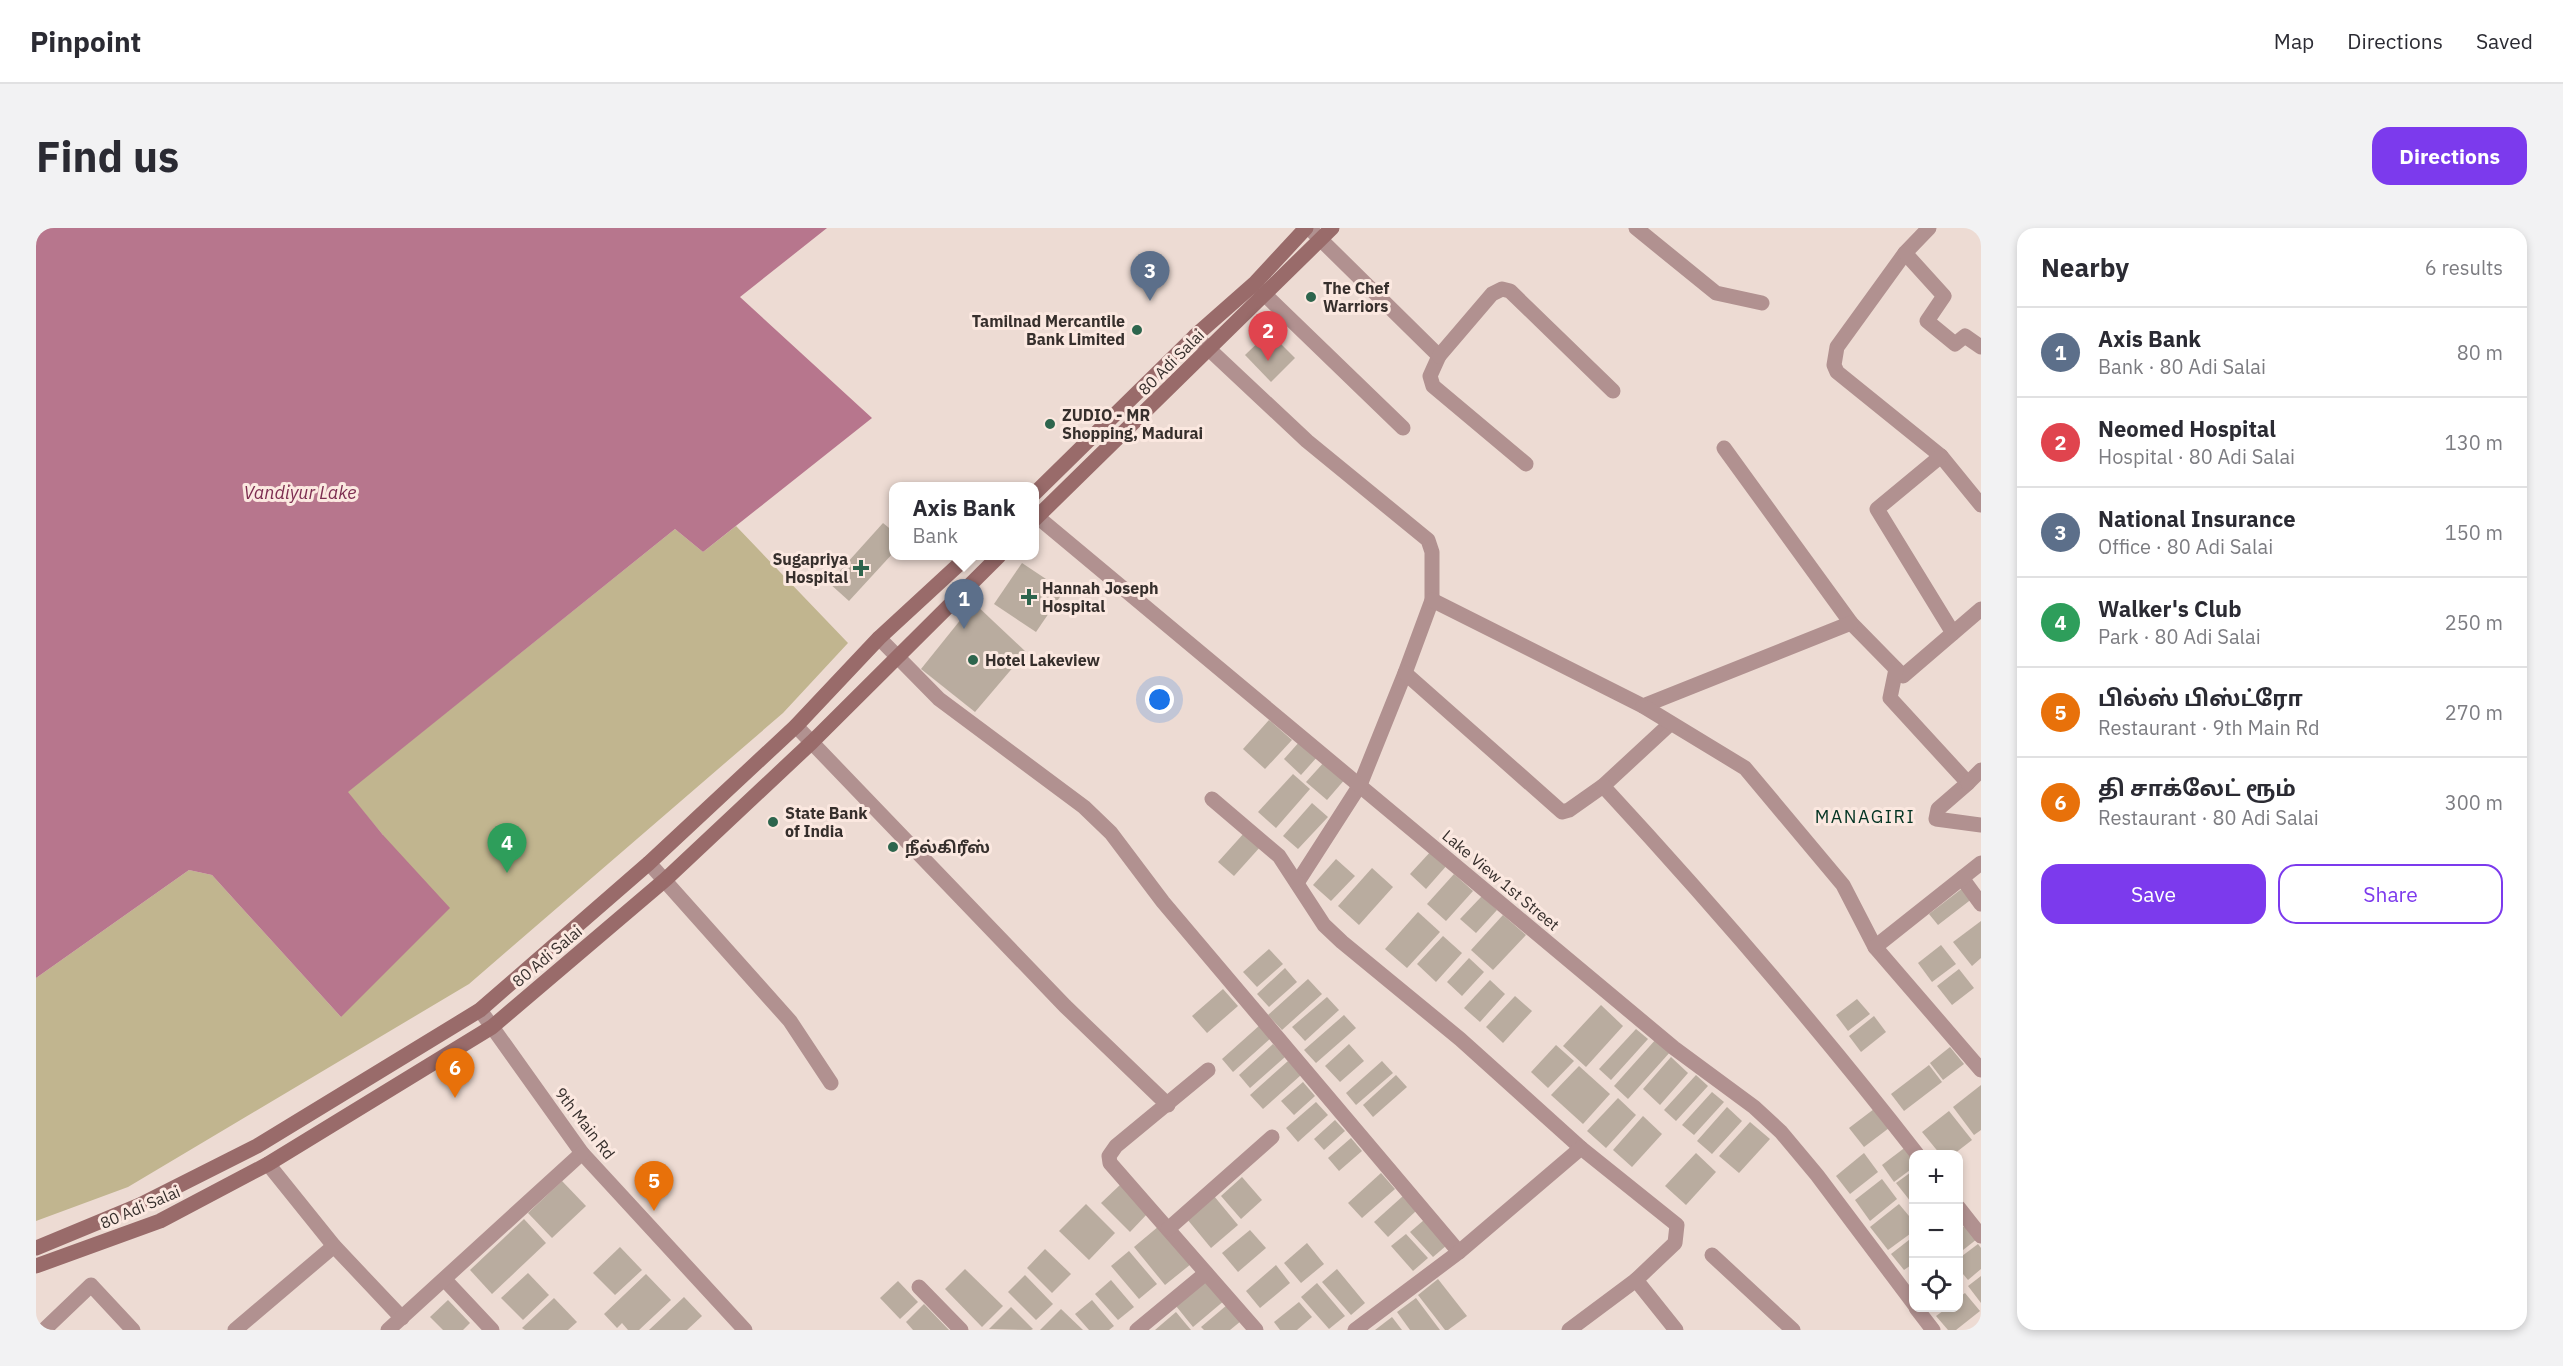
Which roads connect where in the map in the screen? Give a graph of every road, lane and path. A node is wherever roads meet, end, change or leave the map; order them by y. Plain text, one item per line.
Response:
1 (1307, 228) edge
2 (1332, 228) edge
3 (1636, 228) edge
4 (1929, 228) edge
5 (1320, 239) junction
6 (1905, 253) junction
7 (1259, 289) junction
8 (1762, 303) dead end
9 (1195, 336) junction
10 (1981, 347) edge
11 (1210, 348) junction
12 (1439, 356) junction
13 (1613, 391) dead end
14 (1403, 428) dead end
15 (1724, 448) dead end
16 (1941, 456) junction
17 (1526, 464) dead end
18 (1039, 490) edge
19 (1981, 505) edge
20 (1039, 514) edge
21 (1039, 519) edge
22 (963, 560) edge
23 (994, 560) edge
24 (1432, 600) junction
25 (1981, 609) edge
26 (1851, 623) junction
27 (1953, 633) junction
28 (879, 638) junction
29 (896, 657) junction
30 (1896, 669) junction
31 (1405, 673) junction
32 (1643, 706) junction
33 (1670, 724) junction
34 (796, 726) junction
35 (812, 742) junction
36 (1981, 771) edge
37 (1968, 783) junction
38 (1360, 785) junction
39 (1603, 786) junction
40 (1212, 799) dead end
41 (1981, 825) edge
42 (649, 863) junction
43 (1981, 863) edge
44 (1962, 878) junction
45 (666, 879) junction
46 (1297, 883) junction
47 (1981, 904) edge
48 (1875, 947) junction
49 (480, 1010) junction
50 (492, 1027) junction
51 (1209, 1070) dead end
52 (1981, 1070) edge
53 (831, 1083) dead end
54 (1168, 1105) junction
55 (1272, 1137) dead end
56 (1581, 1148) junction
57 (1913, 1150) edge
58 (582, 1153) junction
59 (267, 1164) junction
60 (1963, 1212) edge
61 (1168, 1229) junction
62 (1981, 1236) edge
63 (334, 1246) junction
64 (36, 1248) edge
65 (1459, 1252) junction
66 (1712, 1255) dead end
67 (36, 1266) edge
68 (1206, 1273) junction
69 (445, 1280) junction
70 (1636, 1280) junction
71 (919, 1287) dead end
72 (1909, 1297) edge
73 (1919, 1312) edge
74 (402, 1318) junction
75 (44, 1330) edge
76 (133, 1330) edge
77 (235, 1330) edge
78 (388, 1330) edge
79 (492, 1330) edge
80 (745, 1330) edge
81 (961, 1330) edge
82 (1137, 1330) edge
83 (1256, 1330) edge
84 (1355, 1330) edge
85 (1569, 1330) edge
86 (1676, 1330) edge
87 (1792, 1330) edge
88 (1933, 1330) edge

1 - 5 street
1 - 7 main road, 80 Adi Salai
2 - 5 main road, 80 Adi Salai
3 - 8 street
4 - 6 street
5 - 7 main road, 80 Adi Salai
5 - 12 street
6 - 10 street
6 - 16 street
7 - 9 main road, 80 Adi Salai
7 - 11 main road, 80 Adi Salai
7 - 14 street
9 - 11 street
9 - 18 main road, 80 Adi Salai
11 - 20 main road, 80 Adi Salai
11 - 24 street
12 - 13 street
12 - 17 street
15 - 26 street
16 - 19 street
16 - 27 street
21 - 38 street, Lake View 1st Street
22 - 28 main road, 80 Adi Salai
23 - 29 main road, 80 Adi Salai
24 - 31 street
24 - 32 street
25 - 27 street
26 - 30 street
26 - 32 street
27 - 30 street
28 - 29 street
28 - 34 main road, 80 Adi Salai
29 - 35 main road, 80 Adi Salai
29 - 65 street
30 - 37 street
31 - 38 street
31 - 39 street
32 - 33 street
33 - 39 street
33 - 48 street
34 - 35 street
34 - 42 main road, 80 Adi Salai
35 - 45 main road, 80 Adi Salai
35 - 54 street
36 - 37 street
37 - 41 street
38 - 46 street
38 - 72 street, Lake View 1st Street
39 - 57 street
40 - 46 street
42 - 45 street
42 - 49 main road, 80 Adi Salai
43 - 44 street
44 - 47 street
44 - 48 street
45 - 50 main road, 80 Adi Salai
45 - 53 street
46 - 56 street
48 - 52 street
49 - 50 street, 9th Main Rd
49 - 64 main road, 80 Adi Salai
50 - 58 street, 9th Main Rd
50 - 59 main road, 80 Adi Salai
51 - 54 street
54 - 61 street
55 - 61 street
56 - 65 street
56 - 70 street
58 - 69 street
58 - 80 street, 9th Main Rd
59 - 63 street
59 - 67 main road, 80 Adi Salai
60 - 62 street
61 - 68 street
63 - 74 street
63 - 77 street
65 - 84 street
66 - 87 street
68 - 82 street
68 - 83 street
69 - 74 street
69 - 79 street
70 - 85 street
70 - 86 street
71 - 81 street
73 - 88 street
74 - 78 street
75 - 76 street

